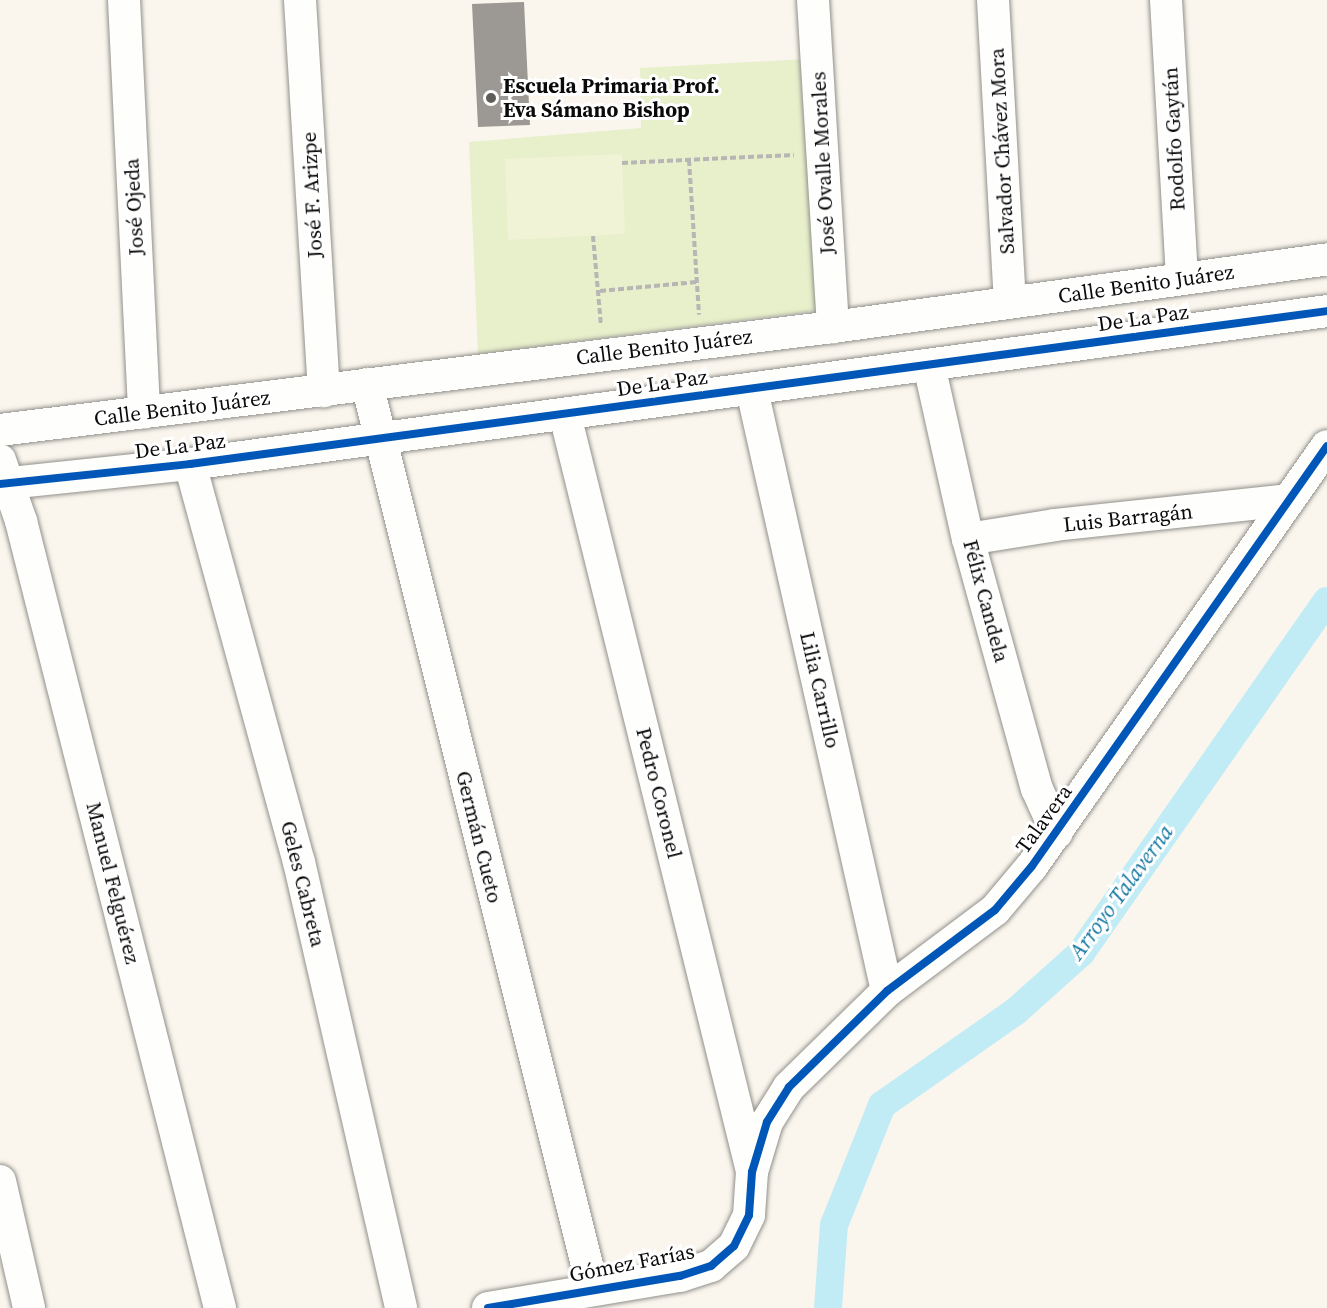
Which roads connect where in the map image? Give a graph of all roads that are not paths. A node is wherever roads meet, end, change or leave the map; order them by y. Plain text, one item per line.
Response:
1 (124, 0) edge
2 (300, 0) edge
3 (813, 0) edge
4 (993, 0) edge
5 (1166, 0) edge
6 (1327, 259) edge
7 (1182, 279) junction
8 (1010, 302) junction
9 (1327, 311) edge
10 (833, 327) junction
11 (929, 365) junction
12 (367, 384) junction
13 (752, 390) junction
14 (324, 391) junction
15 (144, 413) junction
16 (565, 415) junction
17 (0, 430) edge
18 (378, 438) junction
19 (1327, 446) edge
20 (189, 464) junction
21 (2, 476) edge
22 (1289, 500) junction
23 (968, 539) junction
24 (1057, 832) junction
25 (887, 990) junction
26 (752, 1172) junction
27 (0, 1181) edge
28 (593, 1289) junction
29 (29, 1308) edge
30 (220, 1308) edge
31 (402, 1308) edge
32 (488, 1308) edge

1 - 15 street, José Ojeda
2 - 14 street, José F. Arizpe
3 - 10 street, José Ovalle Morales
4 - 8 street, Salvador Chávez Mora
5 - 7 street, Rodolfo Gaytán
6 - 7 street, Calle Benito Juárez
7 - 8 street, Calle Benito Juárez
8 - 10 street, Calle Benito Juárez
9 - 11 street, De La Paz
10 - 12 street, Calle Benito Juárez
11 - 13 street, De La Paz
11 - 23 street, Félix Candela
12 - 14 street, Calle Benito Juárez
12 - 18 street, Germán Cueto
13 - 16 street, De La Paz
13 - 25 street, Lilia Carrillo
14 - 15 street, Calle Benito Juárez
15 - 17 street, Calle Benito Juárez
16 - 18 street, De La Paz
16 - 26 street, Pedro Coronel
18 - 20 street, De La Paz
18 - 28 street, Germán Cueto
19 - 22 street, Talavera
20 - 21 street, De La Paz
20 - 31 street, Geles Cabreta
21 - 30 street, Manuel Felguérez
22 - 23 street, Luis Barragán
22 - 24 street, Talavera
23 - 24 street, Félix Candela
24 - 25 street, Talavera
25 - 26 street, Talavera
26 - 28 street, Gómez Farías
27 - 29 street
28 - 32 street, Gómez Farías

